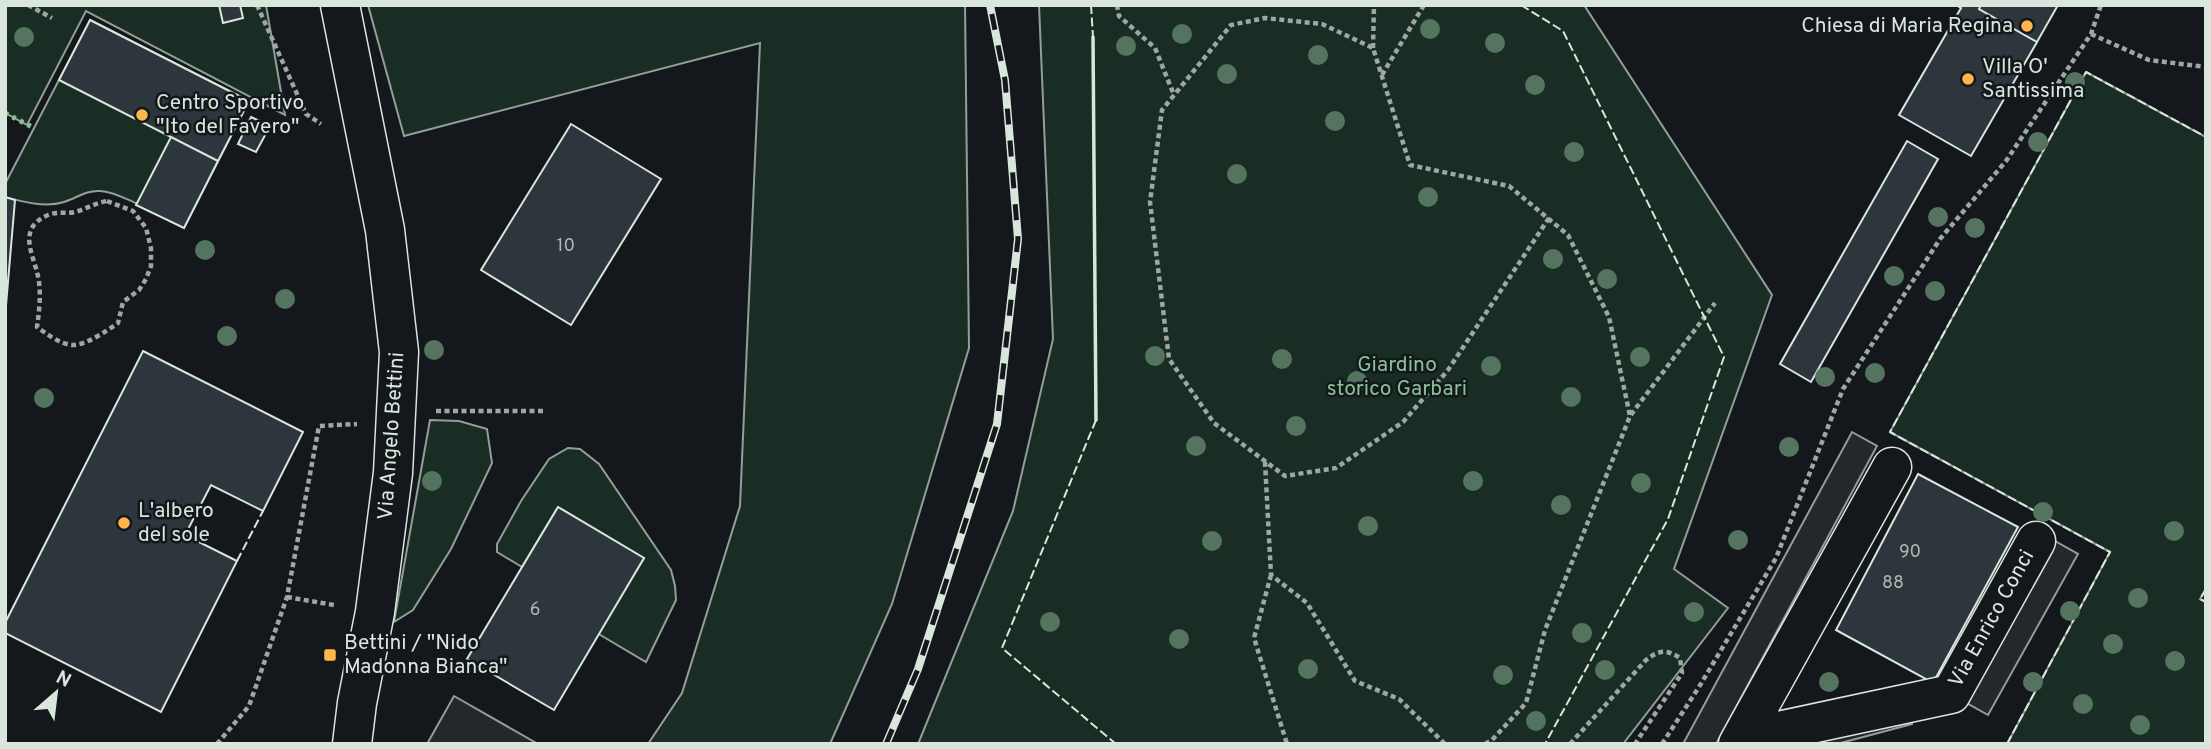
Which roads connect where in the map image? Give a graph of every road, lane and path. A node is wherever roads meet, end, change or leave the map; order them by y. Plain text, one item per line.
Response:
1 (28, 5) edge
2 (257, 5) edge
3 (341, 5) edge
4 (1117, 5) edge
5 (1374, 5) edge
6 (1424, 5) edge
7 (2101, 5) edge
8 (52, 18) dead end
9 (2091, 34) junction
10 (1373, 48) junction
11 (2206, 67) edge
12 (1381, 75) junction
13 (1174, 96) junction
14 (306, 114) dead end
15 (50, 214) joint
16 (1549, 218) junction
17 (1715, 303) dead end
18 (543, 411) dead end
19 (1630, 415) junction
20 (383, 417) junction
21 (1265, 462) junction
22 (1892, 467) dead end
23 (2036, 541) dead end
24 (1271, 575) junction
25 (287, 597) junction
26 (342, 606) dead end
27 (1740, 741) edge
28 (217, 744) edge
29 (352, 744) edge
30 (1287, 744) edge
31 (1445, 744) edge
32 (1485, 744) edge
33 (1570, 744) edge
34 (1634, 744) edge
35 (1662, 744) edge

1 - 8 path
2 - 14 path
3 - 20 street, Via Angelo Bettini
4 - 13 path
5 - 10 path
6 - 12 path
7 - 9 path
9 - 11 path
9 - 35 path
10 - 12 path
10 - 13 path
12 - 16 path
13 - 21 path
15 - 15 path
16 - 19 path
16 - 21 path
17 - 19 path
18 - 20 path
19 - 32 path
20 - 25 path
20 - 29 street, Via Angelo Bettini
21 - 24 path
22 - 27 street, Via Enrico Conci
23 - 27 street, Via Enrico Conci
24 - 30 path
24 - 31 path
25 - 26 path
25 - 28 path
33 - 34 path

